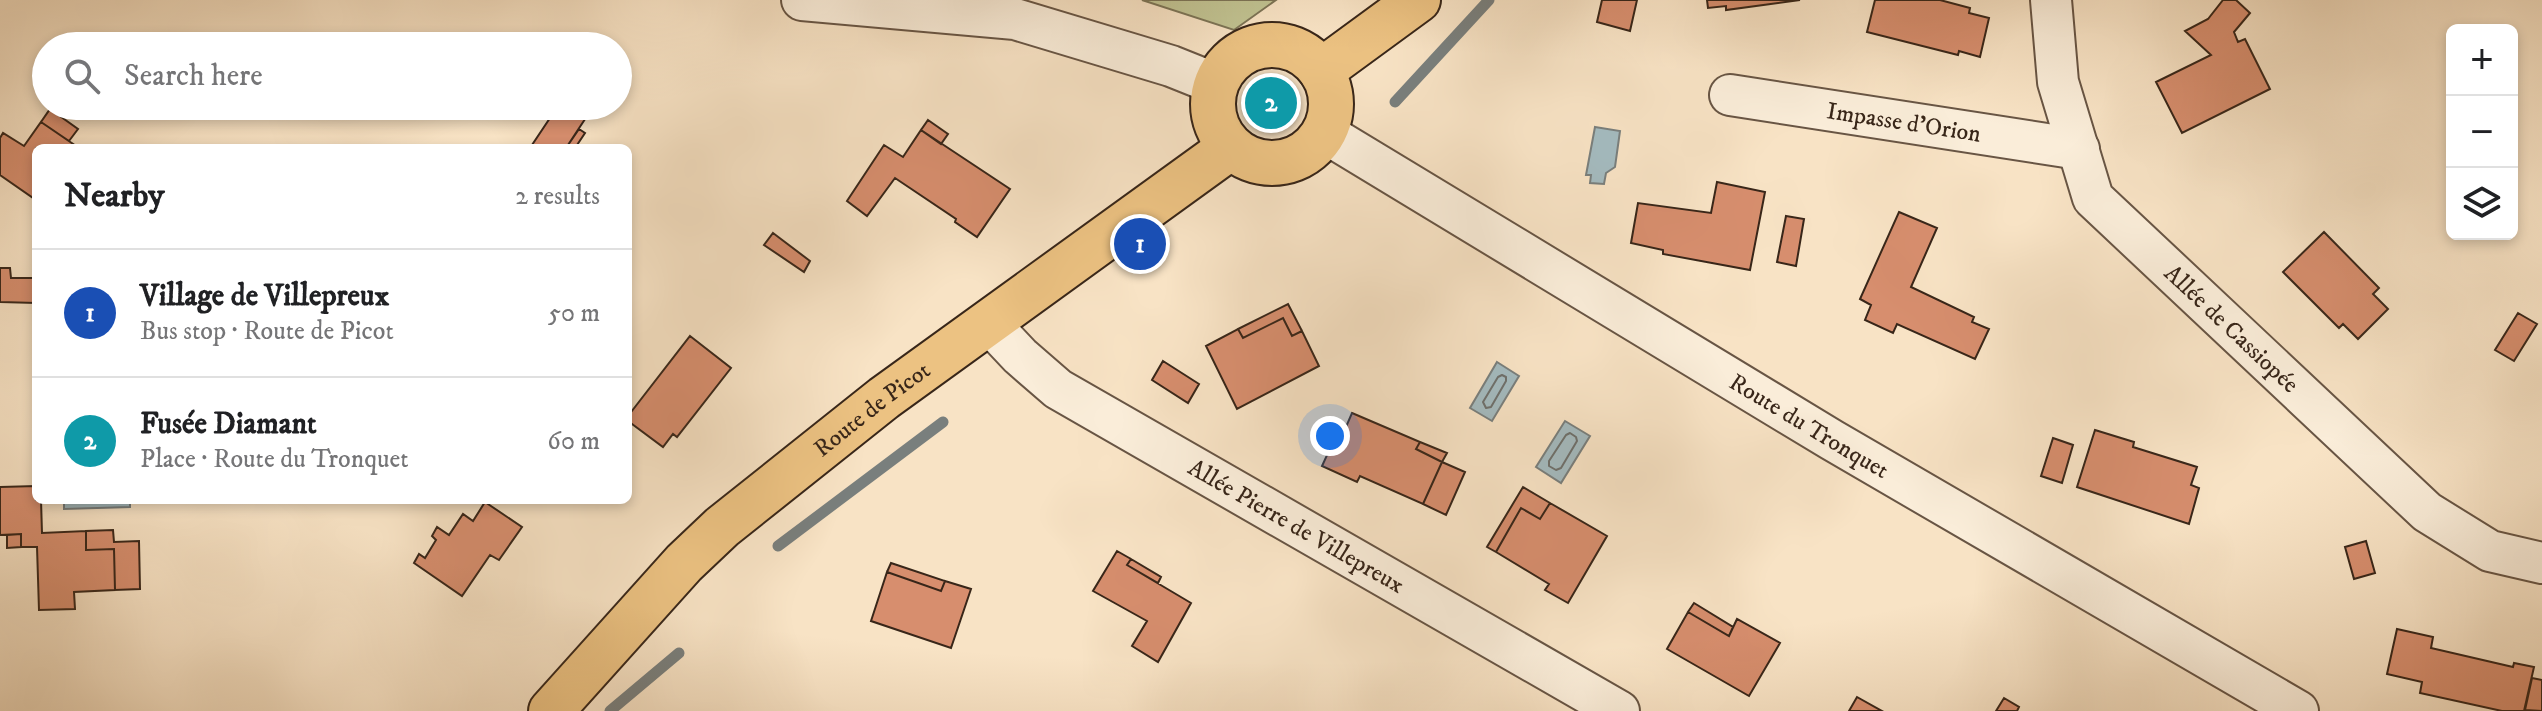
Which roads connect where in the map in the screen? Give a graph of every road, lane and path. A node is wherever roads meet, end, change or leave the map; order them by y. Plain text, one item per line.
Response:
1 (802, 0) edge
2 (1418, 0) edge
3 (2051, 0) edge
4 (1321, 71) junction
5 (1216, 84) junction
6 (1730, 95) dead end
7 (1325, 133) junction
8 (1231, 147) junction
9 (2079, 149) junction
10 (988, 322) junction
11 (2542, 563) edge
12 (551, 711) edge
13 (1619, 711) edge
14 (2298, 711) edge

1 - 5 street
2 - 4 main road
3 - 9 street, Allée de Cassiopée
4 - 5 main road
4 - 7 main road
5 - 8 main road
6 - 9 street, Impasse d'Orion
7 - 8 main road
7 - 14 street, Route du Tronquet
8 - 10 main road, Route de Picot
9 - 11 street, Allée de Cassiopée
10 - 12 main road, Route de Picot
10 - 13 street, Allée Pierre de Villepreux

